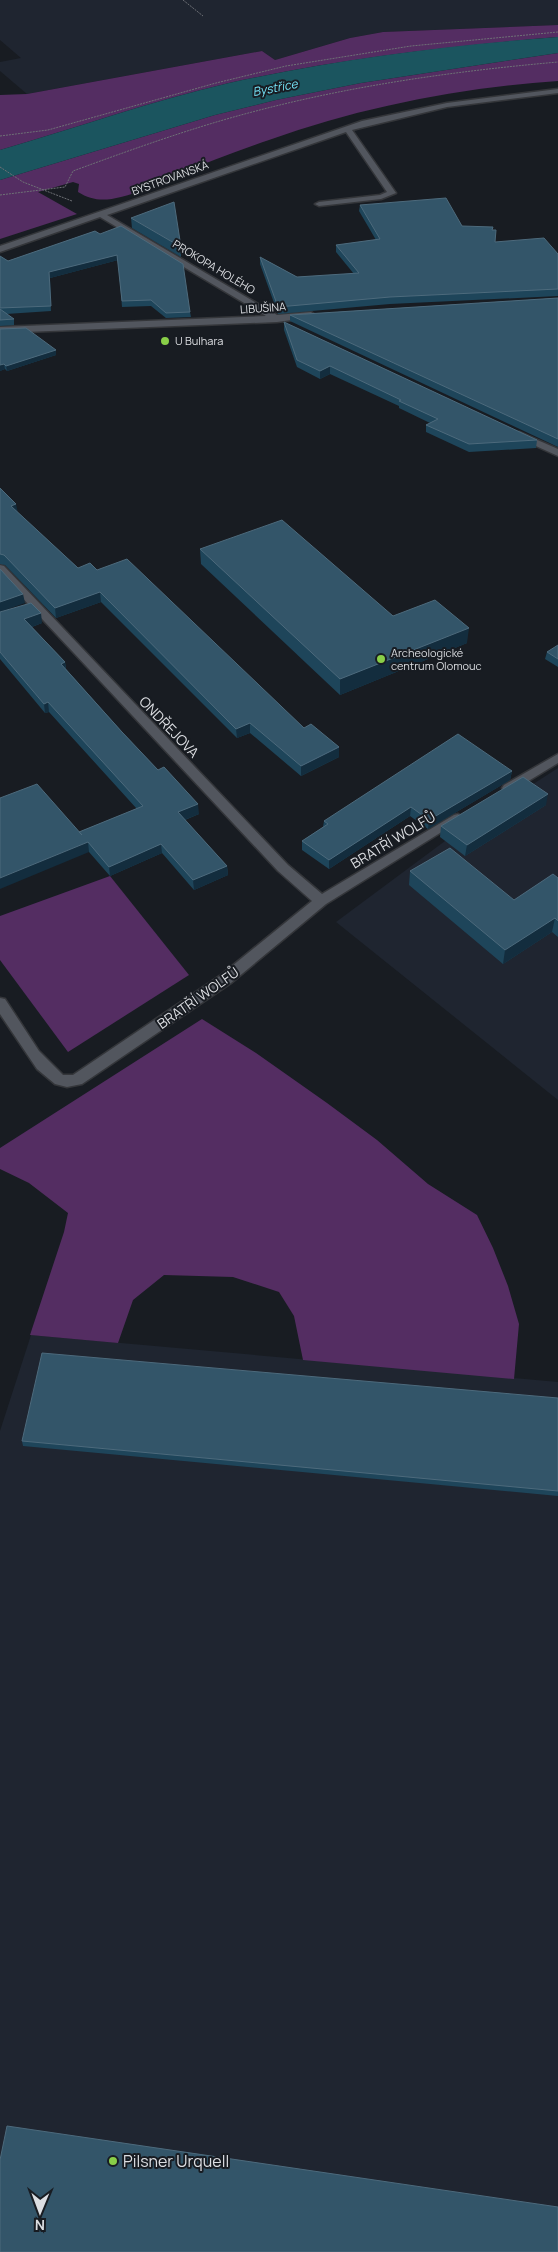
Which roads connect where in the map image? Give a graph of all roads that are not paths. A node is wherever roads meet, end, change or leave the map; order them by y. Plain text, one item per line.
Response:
1 (558, 91) edge
2 (348, 129) junction
3 (319, 204) dead end
4 (102, 215) junction
5 (0, 249) edge
6 (316, 315) edge
7 (276, 318) junction
8 (290, 328) edge
9 (0, 330) edge
10 (513, 432) edge
11 (558, 453) edge
12 (0, 568) edge
13 (558, 758) edge
14 (498, 794) edge
15 (473, 810) edge
16 (321, 901) junction
17 (0, 1003) edge

1 - 2 street, BYSTROVANSKÁ
2 - 3 street
2 - 4 street, BYSTROVANSKÁ
4 - 5 street, BYSTROVANSKÁ
4 - 7 street, PROKOPA HOLÉHO
6 - 7 street, LIBUŠINA
7 - 8 street, PROKOPA HOLÉHO
7 - 9 street, LIBUŠINA
10 - 11 street
12 - 16 street, ONDŘEJOVA
13 - 14 street
15 - 16 street, BRATŘÍ WOLFŮ
16 - 17 street, BRATŘÍ WOLFŮ

